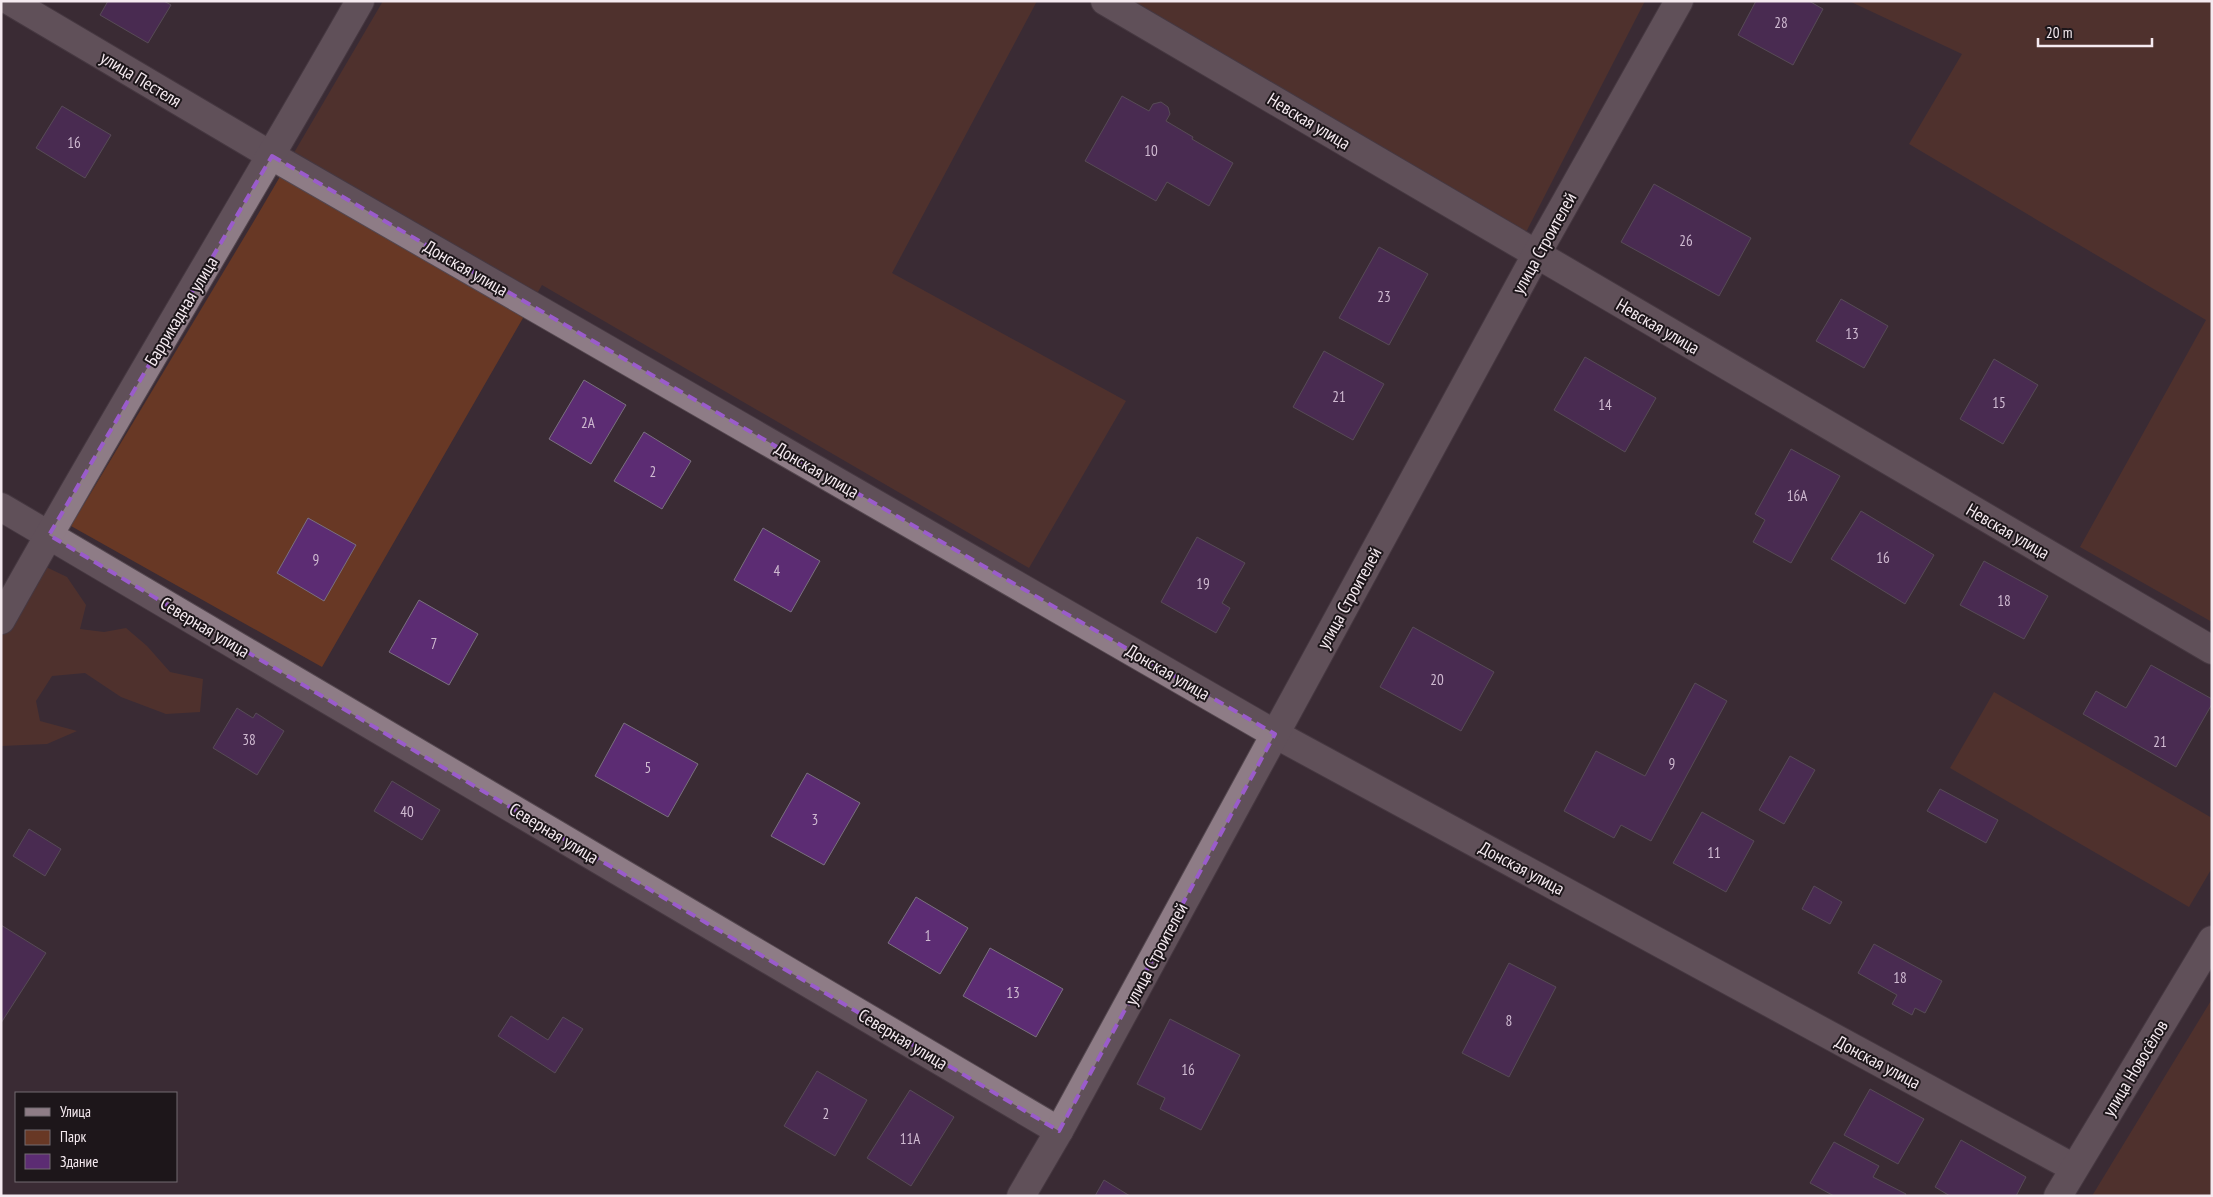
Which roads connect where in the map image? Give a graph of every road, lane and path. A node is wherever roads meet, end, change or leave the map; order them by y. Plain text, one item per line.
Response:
1 (10, 1) edge
2 (360, 1) edge
3 (1105, 1) edge
4 (1679, 1) edge
5 (272, 156) junction
6 (1536, 255) junction
7 (1, 507) edge
8 (49, 535) junction
9 (1, 620) edge
10 (2212, 650) edge
11 (1275, 734) junction
12 (2212, 940) edge
13 (1059, 1132) junction
14 (2074, 1168) junction
15 (1021, 1196) edge
16 (2058, 1196) edge

1 - 5 street, улица Пестеля
2 - 5 street, Баррикадная улица
3 - 6 street, Невская улица
4 - 6 street, улица Строителей
5 - 8 street, Баррикадная улица
5 - 11 street, Донская улица
6 - 10 street, Невская улица
6 - 11 street, улица Строителей
7 - 8 street, Северная улица
8 - 9 street, Баррикадная улица
8 - 13 street, Северная улица
11 - 13 street, улица Строителей
11 - 14 street, Донская улица
12 - 14 street, улица Новосёлов
13 - 15 street, улица Строителей
14 - 16 street, улица Новосёлов

